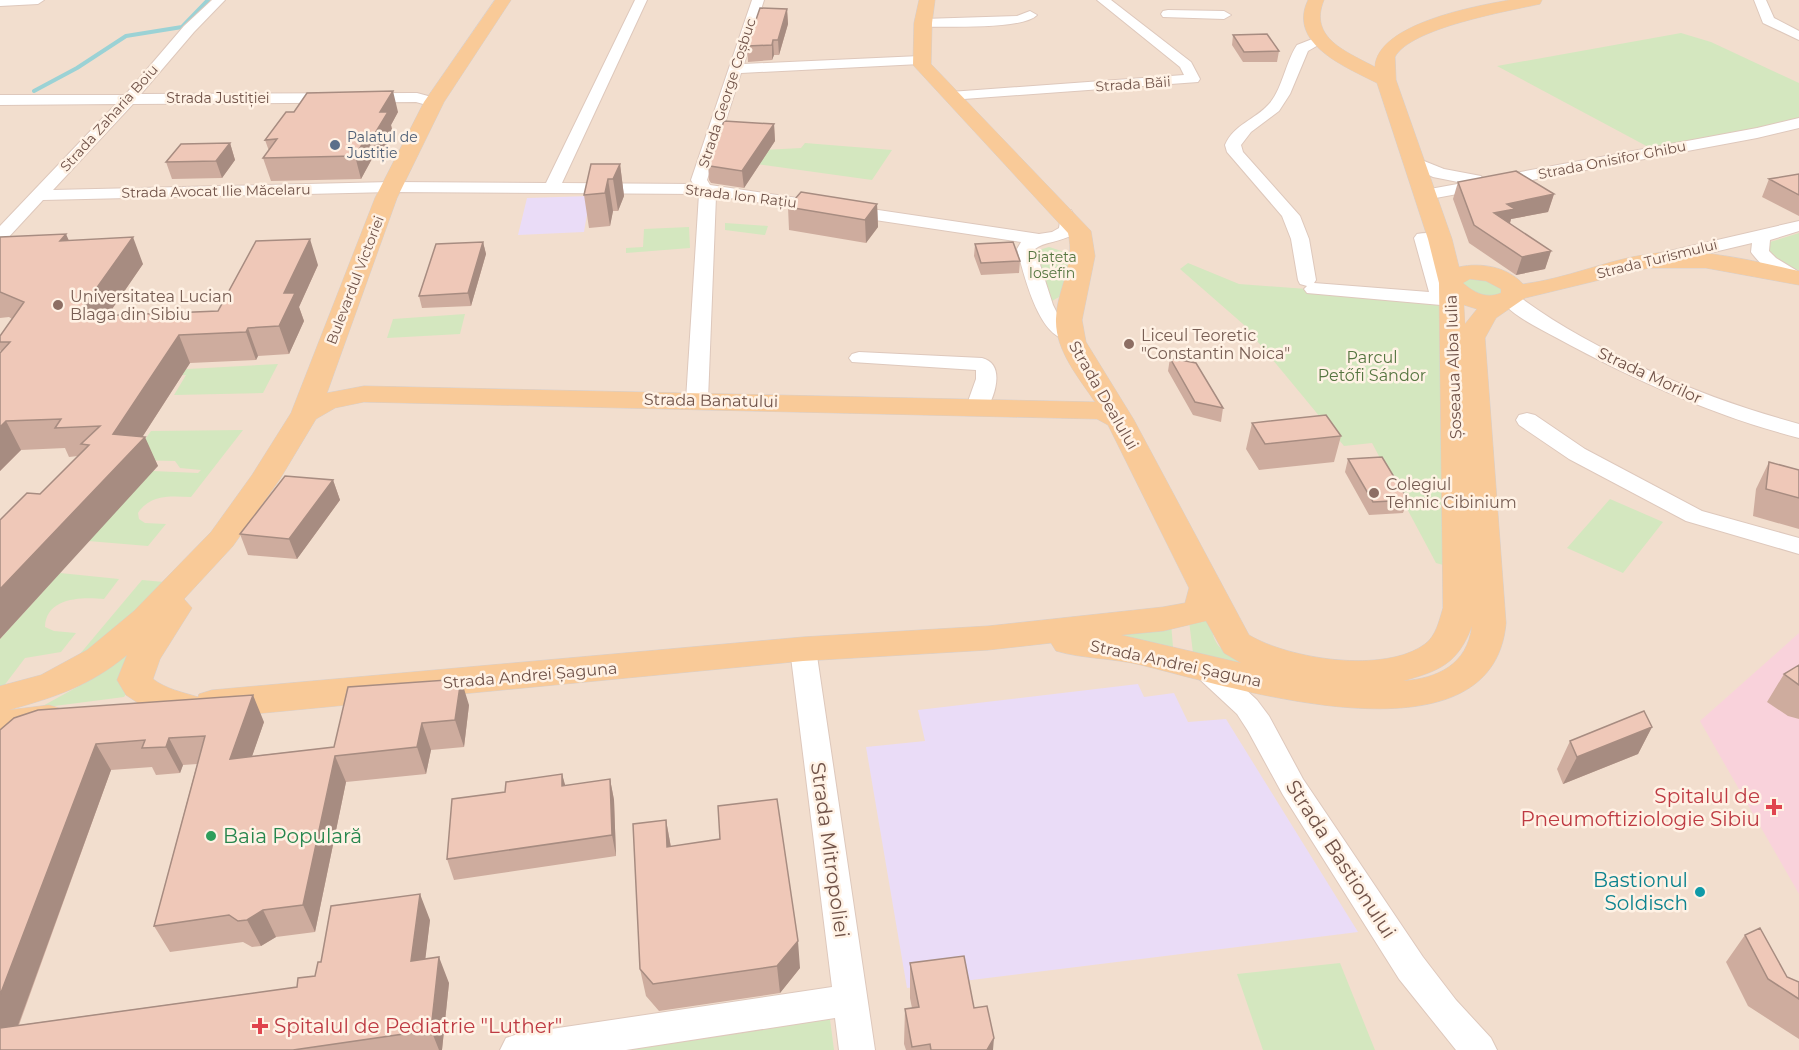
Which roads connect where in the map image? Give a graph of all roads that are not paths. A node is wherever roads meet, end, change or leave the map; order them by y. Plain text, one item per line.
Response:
1 (38, 0) edge
2 (219, 0) edge
3 (503, 0) edge
4 (641, 0) edge
5 (758, 0) edge
6 (927, 0) edge
7 (1102, 0) edge
8 (1220, 0) edge
9 (1534, 0) edge
10 (1760, 0) edge
11 (0, 2) edge
12 (1314, 2) edge
13 (1168, 14) dead end
14 (1030, 15) dead end
15 (923, 23) junction
16 (1799, 36) edge
17 (1330, 45) junction
18 (1393, 45) junction
19 (920, 60) junction
20 (736, 69) junction
21 (1385, 72) junction
22 (950, 96) junction
23 (129, 99) junction
24 (0, 100) edge
25 (435, 102) junction
26 (1799, 123) edge
27 (1414, 162) junction
28 (1513, 178) junction
29 (391, 187) junction
30 (552, 188) junction
31 (704, 189) junction
32 (40, 195) junction
33 (1425, 195) junction
34 (1065, 214) junction
35 (1799, 226) edge
36 (1768, 232) junction
37 (1439, 234) junction
38 (0, 236) edge
39 (1039, 239) junction
40 (1648, 262) junction
41 (1798, 278) edge
42 (1446, 291) junction
43 (1506, 292) junction
44 (1070, 335) junction
45 (859, 358) dead end
46 (697, 400) junction
47 (977, 407) junction
48 (305, 413) junction
49 (1119, 419) junction
50 (1527, 420) dead end
51 (1799, 431) edge
52 (1799, 546) edge
53 (206, 559) junction
54 (1206, 588) junction
55 (988, 638) junction
56 (803, 649) junction
57 (1205, 668) junction
58 (1323, 670) joint
59 (1292, 688) joint
60 (0, 699) edge
61 (185, 707) junction
62 (0, 725) edge
63 (851, 1000) junction
64 (518, 1050) edge
65 (857, 1050) edge
66 (1479, 1050) edge

1 - 11 street
2 - 23 street, Strada Zaharia Boiu
3 - 25 main road, Bulevardul Victoriei
4 - 30 street
5 - 20 street, Strada George Coșbuc
6 - 15 main road
7 - 22 street, Strada Băii
8 - 13 street
9 - 18 main road
10 - 16 street
12 - 17 main road
14 - 15 street
15 - 19 main road
17 - 18 main road
17 - 21 main road
17 - 42 street
18 - 21 main road
19 - 20 street
19 - 22 main road, Strada Dealului
20 - 31 street, Strada George Coșbuc
21 - 27 main road, Șoseaua Alba Iulia
22 - 34 main road, Strada Dealului
23 - 24 street, Strada Justiției
23 - 25 street, Strada Justiției
23 - 32 street, Strada Zaharia Boiu
25 - 29 main road, Bulevardul Victoriei
26 - 28 street, Strada Onisifor Ghibu
27 - 28 street
27 - 33 main road, Șoseaua Alba Iulia
28 - 33 street, Strada Onisifor Ghibu
29 - 30 street, Strada Ion Rațiu
29 - 32 street, Strada Avocat Ilie Măcelaru
29 - 48 main road, Bulevardul Victoriei
30 - 31 street, Strada Ion Rațiu
31 - 39 street, Strada Ion Rațiu
31 - 46 street, Strada George Coșbuc
32 - 38 street, Strada Zaharia Boiu
33 - 37 main road, Șoseaua Alba Iulia
34 - 39 street, Strada Ion Rațiu
34 - 44 main road, Strada Dealului
35 - 36 street, Strada Turismului
36 - 40 street, Strada Turismului
36 - 41 street
37 - 42 main road, Șoseaua Alba Iulia
37 - 43 main road
39 - 44 street
40 - 41 main road
40 - 43 main road, Strada Turismului
42 - 43 main road
42 - 58 main road, Șoseaua Alba Iulia
43 - 51 street, Strada Morilor
43 - 59 main road, Șoseaua Alba Iulia
44 - 49 main road, Strada Dealului
45 - 47 street
46 - 47 main road, Strada Banatului
46 - 48 main road, Strada Banatului
47 - 49 main road, Strada Banatului
48 - 53 main road, Bulevardul Victoriei
49 - 54 main road, Strada Dealului
50 - 52 street
53 - 60 main road, Bulevardul Victoriei
53 - 61 main road, Bulevardul Victoriei
54 - 55 main road, Strada Andrei Șaguna
54 - 58 main road, Strada Dealului
55 - 56 main road, Strada Andrei Șaguna
55 - 57 main road, Strada Andrei Șaguna
56 - 61 main road, Strada Andrei Șaguna
56 - 63 street, Strada Mitropoliei
57 - 59 main road, Strada Andrei Șaguna
57 - 66 street, Strada Bastionului
61 - 62 main road, Strada Andrei Șaguna
63 - 64 street
63 - 65 street, Strada Mitropoliei

